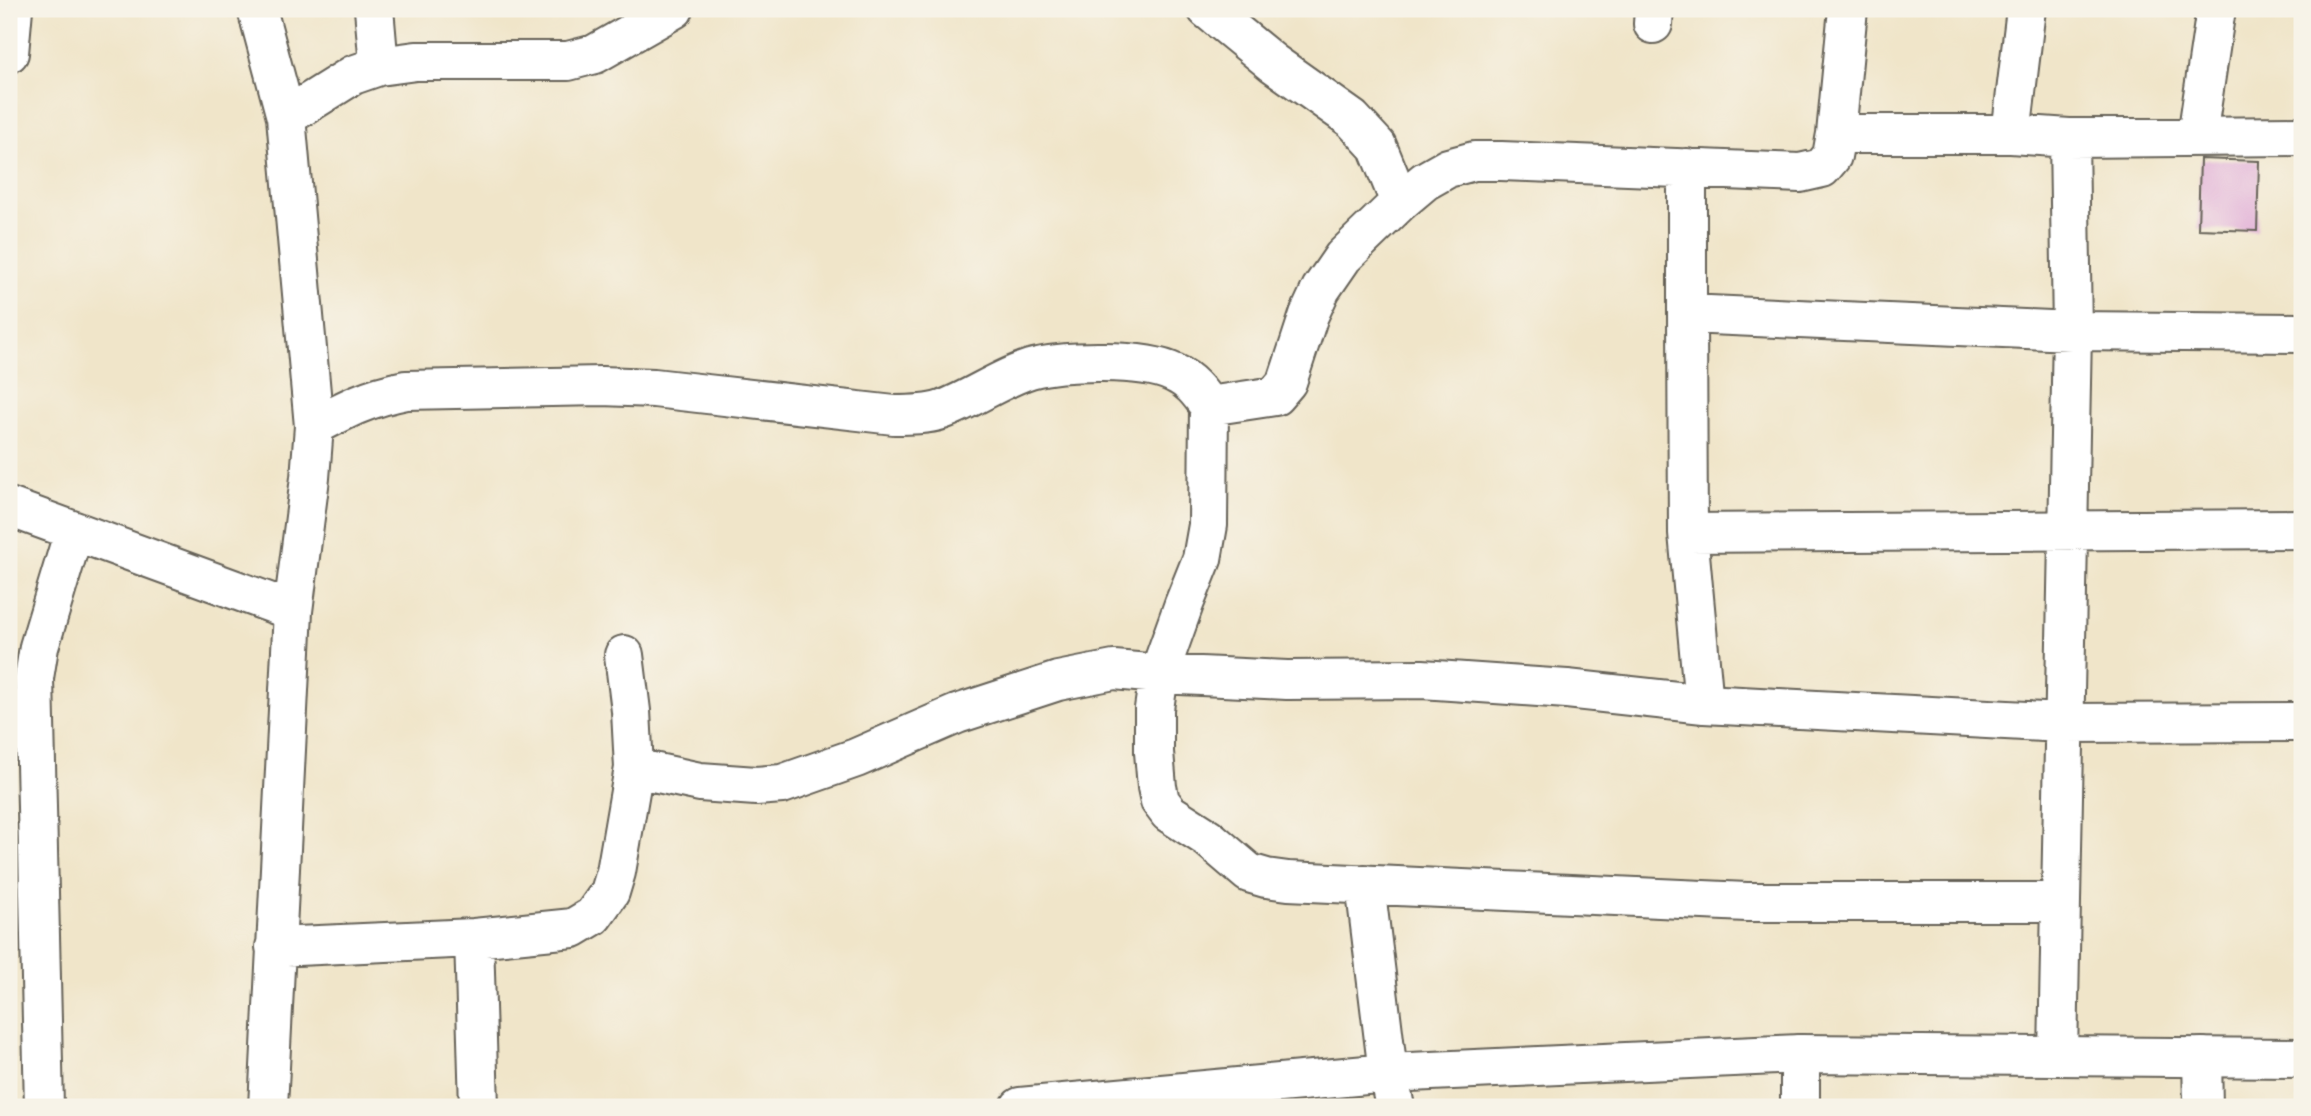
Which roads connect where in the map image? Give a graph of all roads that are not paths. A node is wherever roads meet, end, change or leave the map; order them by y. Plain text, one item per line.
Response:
1 (13, 9) edge
2 (257, 9) edge
3 (374, 9) edge
4 (674, 9) edge
5 (1208, 9) edge
6 (1848, 9) edge
7 (2026, 9) edge
8 (2216, 9) edge
9 (9, 53) edge
10 (379, 66) junction
11 (286, 117) junction
12 (1836, 134) junction
13 (2011, 134) junction
14 (2197, 136) junction
15 (2302, 136) edge
16 (2069, 138) junction
17 (1687, 169) junction
18 (1400, 202) junction
19 (1686, 314) junction
20 (2072, 331) junction
21 (2302, 333) edge
22 (1209, 406) junction
23 (314, 426) junction
24 (9, 507) edge
25 (2302, 529) edge
26 (2067, 530) junction
27 (74, 531) junction
28 (1688, 533) junction
29 (293, 611) junction
30 (624, 655) dead end
31 (1159, 674) junction
32 (1704, 704) junction
33 (2302, 722) edge
34 (2063, 723) junction
35 (634, 768) junction
36 (1365, 884) junction
37 (2062, 902) junction
38 (474, 938) junction
39 (275, 947) junction
40 (1800, 1054) junction
41 (2059, 1056) junction
42 (2202, 1057) junction
43 (2302, 1058) edge
44 (1391, 1090) edge
45 (44, 1107) edge
46 (268, 1107) edge
47 (479, 1107) edge
48 (1020, 1107) edge
49 (1800, 1107) edge
50 (2203, 1107) edge

1 - 9 street
2 - 11 street
3 - 10 street
4 - 10 street
5 - 18 street
6 - 12 street
7 - 13 street
8 - 14 street
10 - 11 street
11 - 23 street
12 - 13 street
12 - 17 street
13 - 16 street
14 - 15 street
14 - 16 street
16 - 20 street
17 - 18 street
17 - 19 street
18 - 22 street
19 - 20 street
19 - 28 street
20 - 21 street
20 - 26 street
22 - 23 street
22 - 31 street
23 - 29 street
24 - 27 street
25 - 26 street
26 - 28 street
26 - 34 street
27 - 29 street
27 - 45 street
28 - 32 street
29 - 39 street
30 - 35 street
31 - 32 street
31 - 35 street
31 - 36 street
32 - 34 street
33 - 34 street
34 - 37 street
35 - 38 street
36 - 37 street
36 - 44 street
37 - 41 street
38 - 39 street
38 - 47 street
39 - 46 street
40 - 41 street
40 - 44 street
40 - 49 street
41 - 42 street
42 - 43 street
42 - 50 street
44 - 48 street

